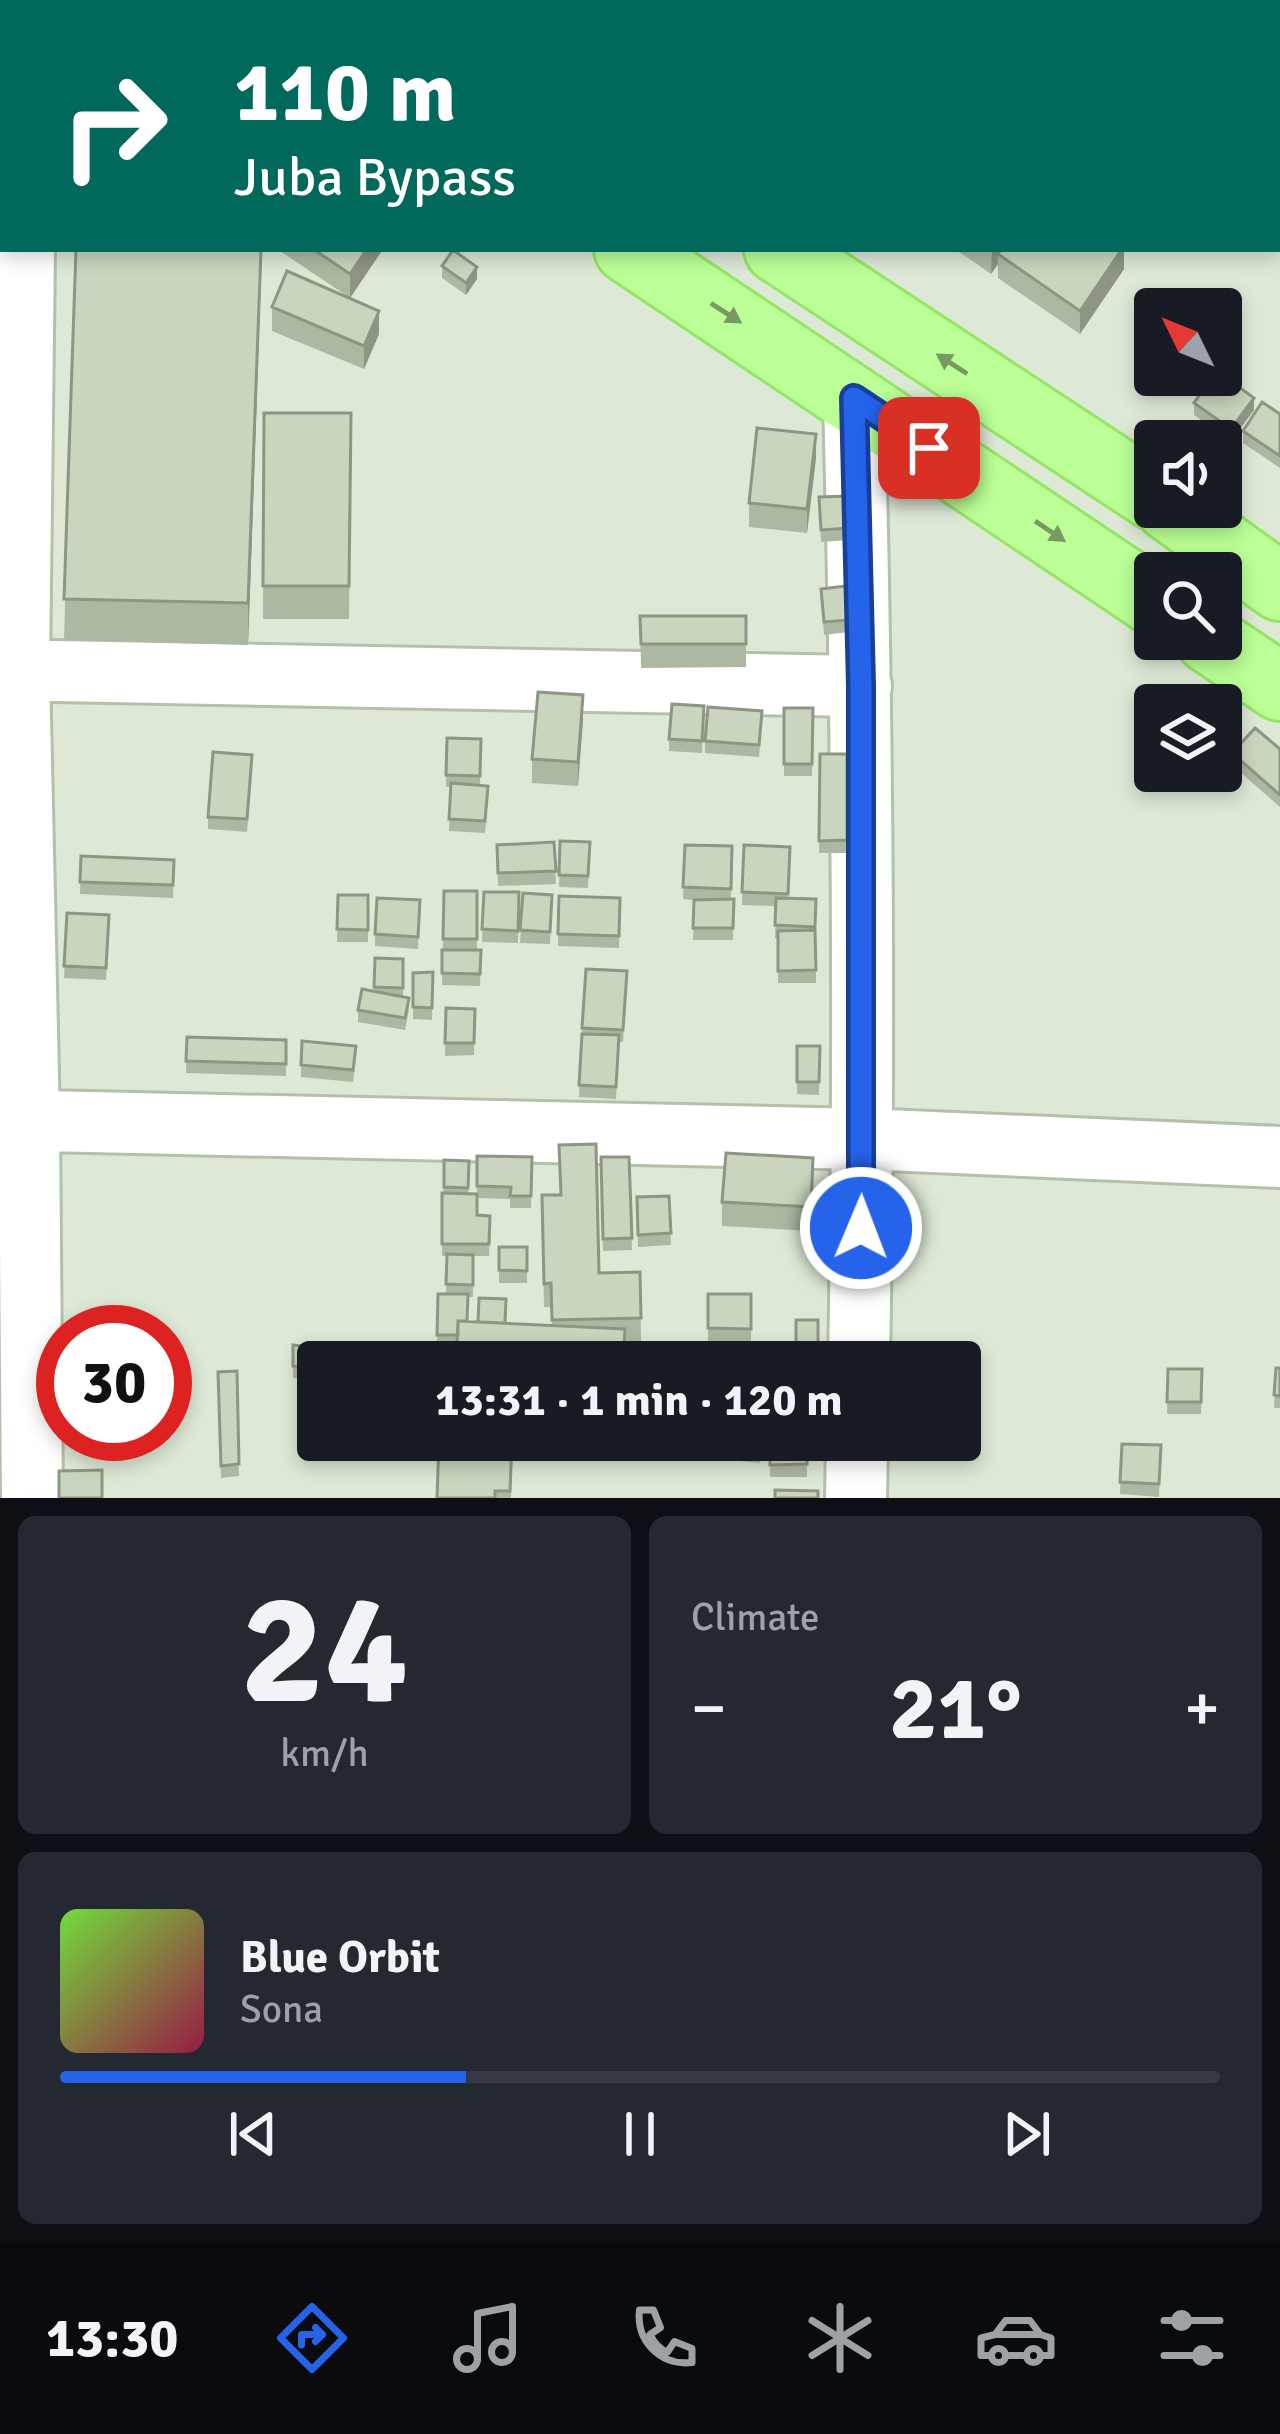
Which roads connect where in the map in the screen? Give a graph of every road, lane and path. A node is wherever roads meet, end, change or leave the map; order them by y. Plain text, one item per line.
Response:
1 (24, 252) edge
2 (633, 252) edge
3 (783, 252) edge
4 (854, 398) junction
5 (1134, 483) edge
6 (1198, 528) edge
7 (1280, 587) edge
8 (1134, 588) edge
9 (1240, 660) edge
10 (9, 671) edge
11 (861, 686) junction
12 (1280, 687) edge
13 (15, 1120) edge
14 (863, 1139) junction
15 (1280, 1157) edge
16 (859, 1341) edge
17 (857, 1461) edge
18 (32, 1498) edge
19 (856, 1498) edge

1 - 10 street
2 -> 4 main road
5 -> 3 main road
4 -> 8 main road
4 - 11 street
6 - 7 main road
9 - 12 main road
10 - 11 street
10 - 13 street
11 - 14 street
13 - 14 street
13 - 18 street
14 - 15 street
14 - 16 street
17 - 19 street

